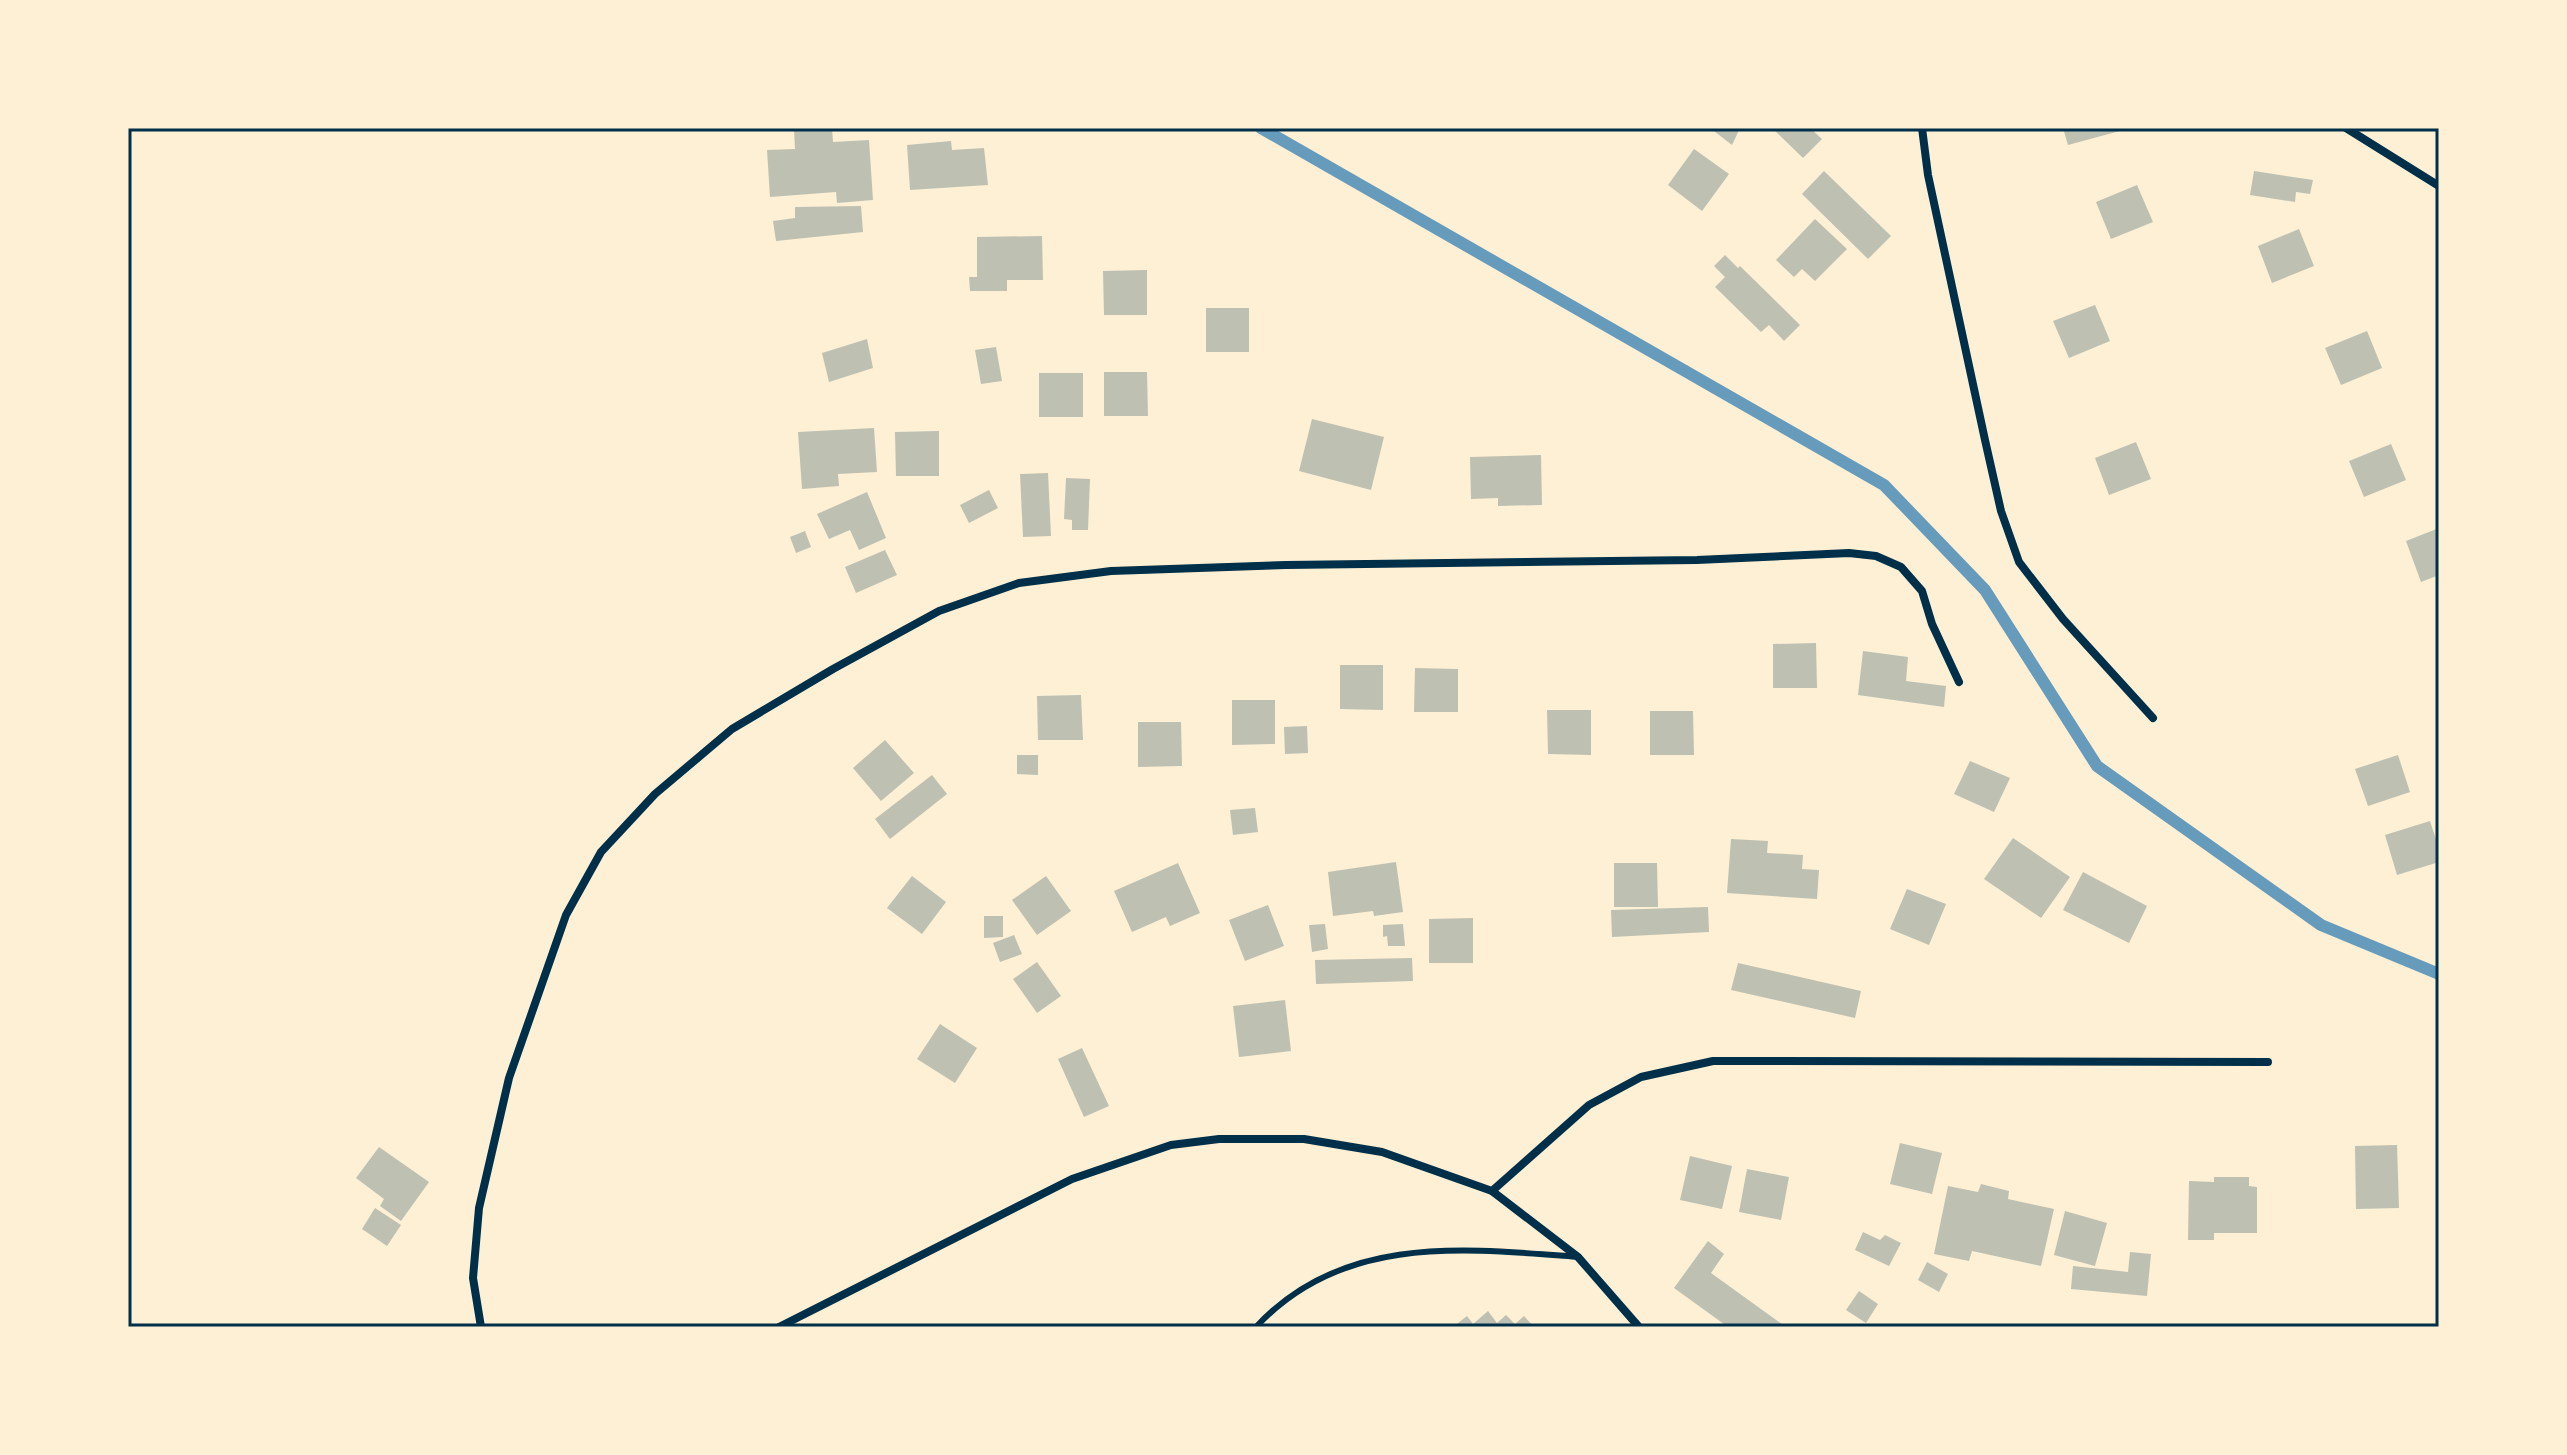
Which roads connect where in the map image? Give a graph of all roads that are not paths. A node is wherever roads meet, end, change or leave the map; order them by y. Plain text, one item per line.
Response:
1 (1922, 128) edge
2 (2346, 128) edge
3 (2439, 186) edge
4 (1959, 682) dead end
5 (2153, 718) dead end
6 (2268, 1062) dead end
7 (1492, 1191) junction
8 (1578, 1257) junction
9 (481, 1327) edge
10 (779, 1327) edge
11 (1256, 1327) edge
12 (1639, 1327) edge

1 - 5 street
2 - 3 street
4 - 9 street
6 - 7 street
7 - 8 street
7 - 10 street
8 - 11 lane
8 - 12 street

